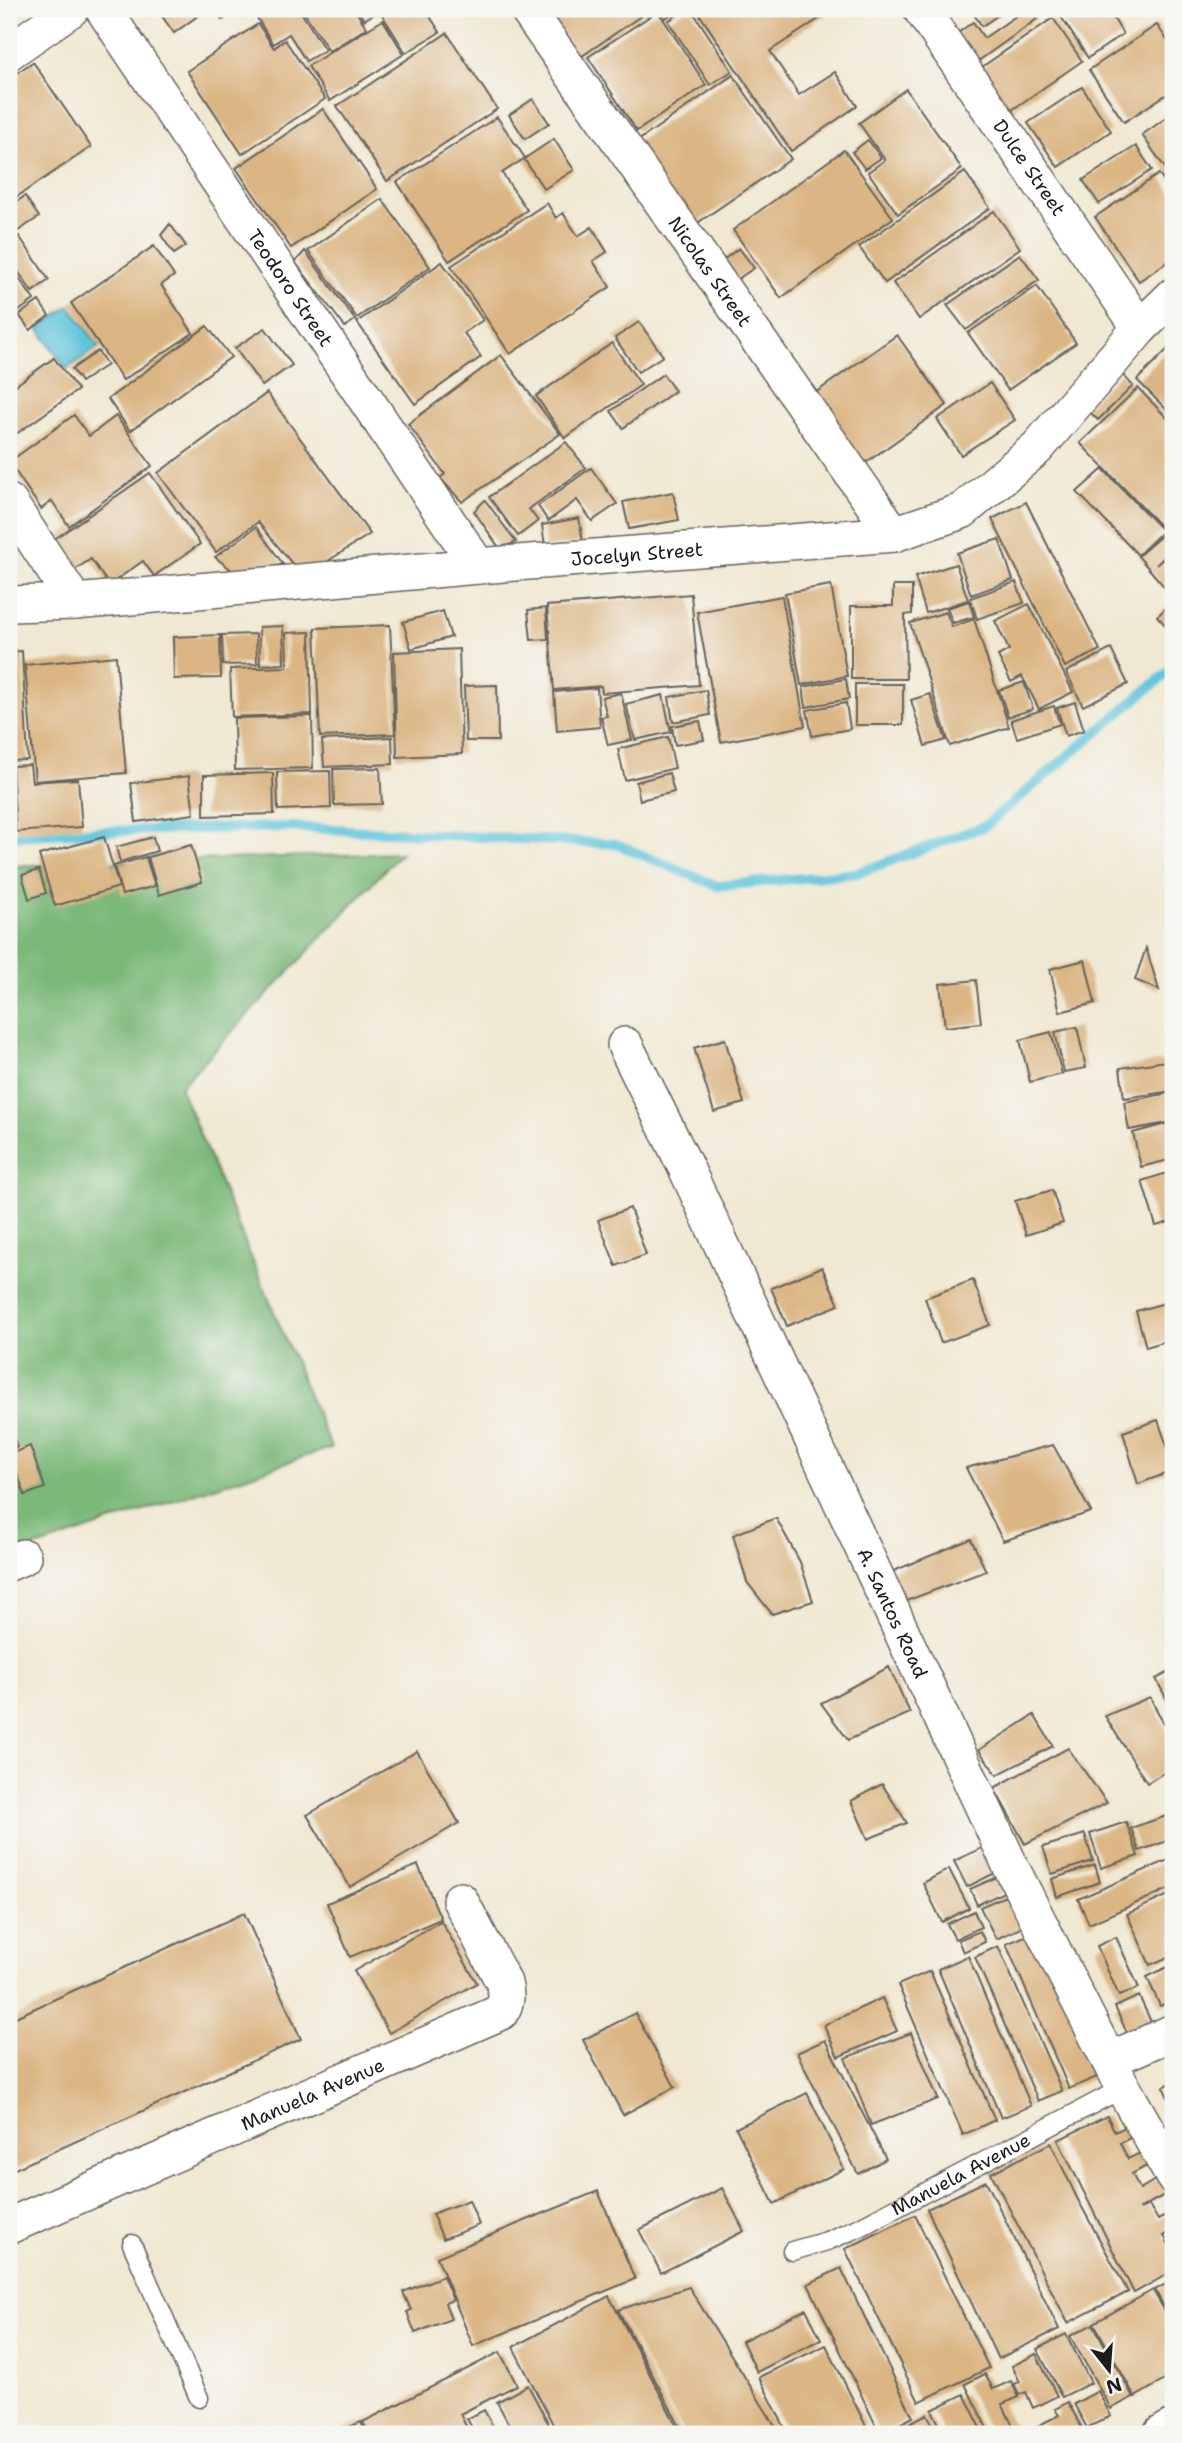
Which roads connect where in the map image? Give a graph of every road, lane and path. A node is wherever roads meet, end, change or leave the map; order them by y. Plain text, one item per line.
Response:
1 (71, 9) edge
2 (103, 9) edge
3 (527, 9) edge
4 (921, 9) edge
5 (9, 52) edge
6 (1173, 296) edge
7 (1140, 328) junction
8 (9, 502) edge
9 (894, 534) junction
10 (478, 566) junction
11 (75, 602) junction
12 (9, 604) edge
13 (625, 1045) dead end
14 (460, 1900) dead end
15 (1173, 2032) edge
16 (1116, 2074) junction
17 (1173, 2176) edge
18 (9, 2226) edge
19 (132, 2245) dead end
20 (792, 2251) dead end
21 (199, 2398) dead end
22 (1173, 2427) edge
23 (1161, 2434) edge

1 - 5 street
2 - 10 street, Teodoro Street
3 - 9 street, Nicolas Street
4 - 7 street, Dulce Street
6 - 7 street, Jocelyn Street
7 - 9 street, Jocelyn Street
8 - 11 street
9 - 10 street, Jocelyn Street
10 - 11 street, Jocelyn Street
11 - 12 street, Jocelyn Street
13 - 16 street, A. Santos Road
14 - 18 street, Manuela Avenue
15 - 16 street
16 - 17 street, A. Santos Road
16 - 20 lane, Manuela Avenue
19 - 21 lane
22 - 23 street

